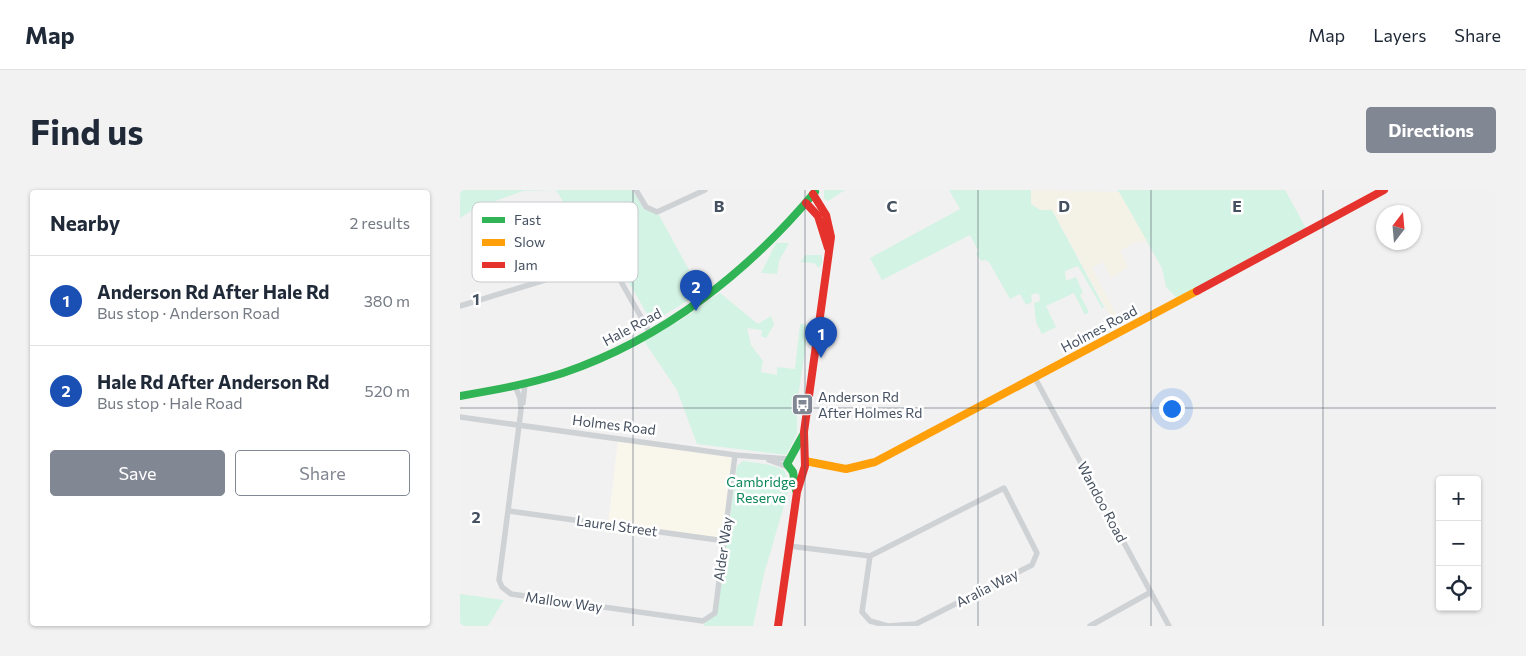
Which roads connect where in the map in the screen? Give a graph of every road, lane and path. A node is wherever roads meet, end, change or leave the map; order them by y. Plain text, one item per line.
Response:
1 (636, 190) edge
2 (705, 190) edge
3 (1384, 190) edge
4 (815, 192) edge
5 (806, 203) junction
6 (829, 250) junction
7 (538, 282) edge
8 (622, 282) edge
9 (460, 306) edge
10 (650, 333) junction
11 (1035, 378) junction
12 (525, 384) junction
13 (515, 386) junction
14 (460, 396) edge
15 (521, 410) junction
16 (460, 417) edge
17 (519, 425) junction
18 (804, 432) junction
19 (735, 455) junction
20 (765, 458) junction
21 (790, 458) junction
22 (804, 465) junction
23 (790, 470) junction
24 (797, 492) junction
25 (509, 511) junction
26 (725, 541) junction
27 (789, 546) junction
28 (870, 556) junction
29 (1151, 592) junction
30 (714, 614) joint
31 (778, 626) edge
32 (1090, 626) edge
33 (1169, 626) edge

1 - 2 street
3 - 11 street, Holmes Road
4 - 5 street, Hale Road
4 - 6 street
5 - 6 street
5 - 10 street, Hale Road
6 - 18 street
7 - 9 street
8 - 10 street
10 - 12 street, Hale Road
11 - 22 street, Holmes Road
11 - 29 street, Wandoo Road
12 - 13 street, Hale Road
12 - 15 street, Mallow Way
13 - 14 street, Hale Road
13 - 15 street, Mallow Way
15 - 17 street, Mallow Way
16 - 17 street, Holmes Road
17 - 19 street, Holmes Road
17 - 25 street, Mallow Way
18 - 21 street
18 - 22 street
19 - 20 street, Holmes Road
19 - 26 street, Alder Way
20 - 21 street, Holmes Road
20 - 23 street, Holmes Road
21 - 22 street
21 - 23 street
22 - 23 street, Holmes Road
22 - 24 street
23 - 24 street
24 - 27 street
25 - 26 street, Laurel Street
25 - 30 street, Mallow Way
26 - 30 street, Alder Way
27 - 28 street
27 - 31 street
28 - 28 street, Aralia Way
29 - 32 street
29 - 33 street, Wandoo Road

